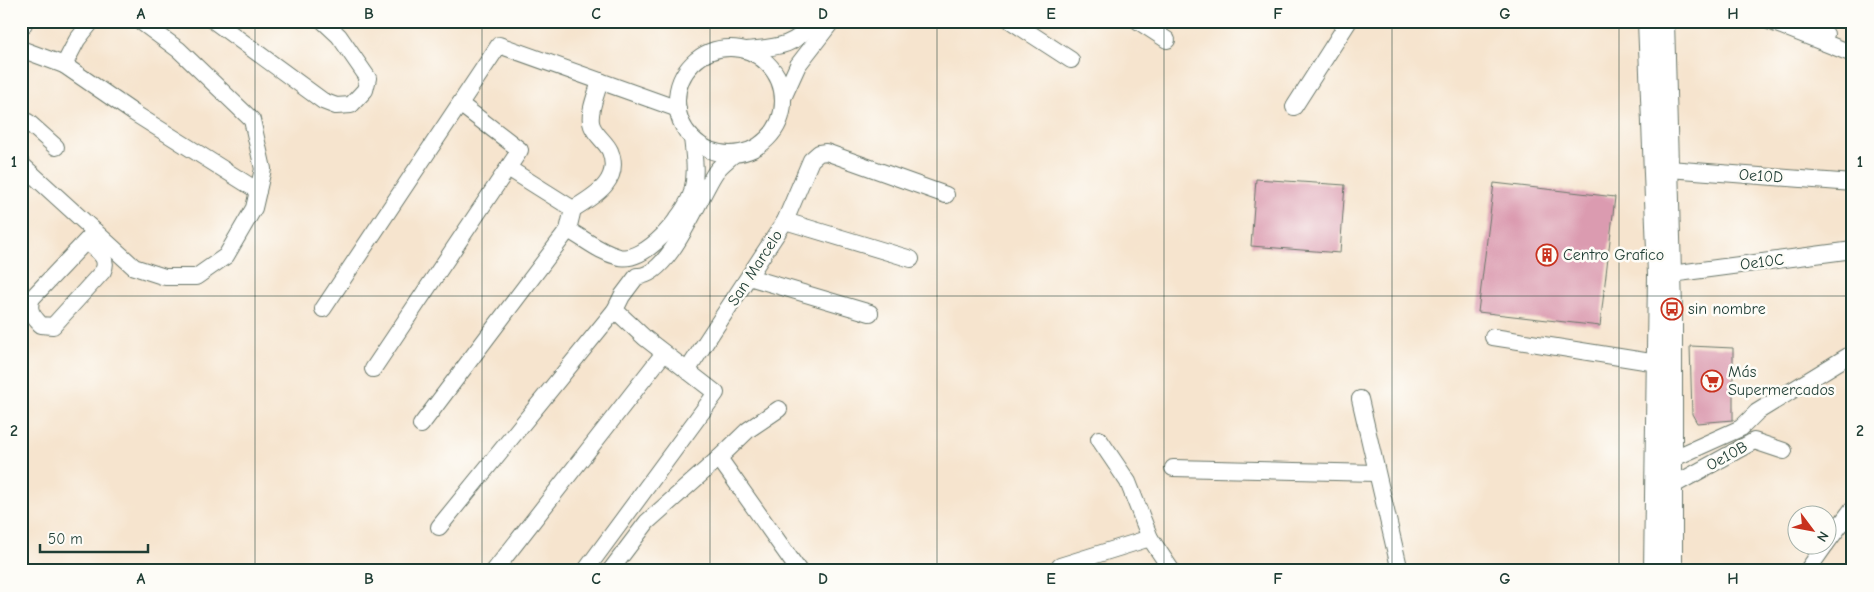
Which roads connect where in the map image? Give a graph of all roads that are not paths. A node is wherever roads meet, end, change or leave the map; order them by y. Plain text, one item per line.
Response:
1 (23, 21) edge
2 (92, 21) edge
3 (140, 21) edge
4 (214, 21) edge
5 (324, 21) edge
6 (814, 21) edge
7 (832, 21) edge
8 (1011, 21) edge
9 (1138, 21) edge
10 (1349, 21) edge
11 (1648, 21) edge
12 (1664, 21) edge
13 (1769, 21) edge
14 (1801, 21) edge
15 (21, 25) edge
16 (1167, 40) dead end
17 (1853, 48) edge
18 (21, 50) edge
19 (747, 50) junction
20 (1853, 54) edge
21 (1071, 60) dead end
22 (64, 65) junction
23 (600, 81) junction
24 (783, 98) junction
25 (460, 104) junction
26 (1294, 107) dead end
27 (678, 108) junction
28 (21, 128) edge
29 (692, 138) junction
30 (56, 147) dead end
31 (734, 154) junction
32 (508, 168) junction
33 (1668, 169) junction
34 (24, 172) edge
35 (1853, 183) edge
36 (258, 192) junction
37 (946, 195) dead end
38 (573, 209) junction
39 (785, 221) junction
40 (568, 230) junction
41 (90, 236) junction
42 (1853, 250) edge
43 (632, 257) junction
44 (911, 258) dead end
45 (1671, 274) junction
46 (637, 276) junction
47 (749, 278) junction
48 (323, 309) dead end
49 (616, 310) junction
50 (870, 312) dead end
51 (1493, 337) dead end
52 (664, 353) junction
53 (1853, 353) edge
54 (1657, 363) junction
55 (373, 369) dead end
56 (687, 371) junction
57 (1360, 399) dead end
58 (779, 409) dead end
59 (421, 425) dead end
60 (1099, 439) dead end
61 (1784, 451) dead end
62 (720, 458) junction
63 (1672, 459) junction
64 (1173, 468) dead end
65 (1376, 473) junction
66 (1672, 486) junction
67 (1853, 508) edge
68 (439, 527) dead end
69 (1836, 531) edge
70 (1150, 538) junction
71 (1819, 554) edge
72 (1060, 566) dead end
73 (494, 571) edge
74 (585, 571) edge
75 (610, 571) edge
76 (799, 571) edge
77 (1172, 571) edge
78 (1400, 571) edge
79 (1654, 571) edge
80 (1672, 571) edge
81 (1807, 571) edge

1 - 15 main road
2 - 22 street
3 - 36 street
4 - 5 street
6 - 19 street
7 - 24 street
8 - 21 street
9 - 16 street
10 - 26 street
11 - 54 main road
12 - 33 main road
13 - 20 street
14 - 17 street
18 - 22 street
19 - 24 street
19 - 27 street
22 - 36 street
23 - 25 street
23 - 27 street
23 - 38 street
24 - 31 street
25 - 32 street
25 - 48 street
27 - 29 street
28 - 30 street
29 - 31 street
29 - 43 street
31 - 46 street
32 - 38 street
32 - 55 street
33 - 35 street, Oe10D
33 - 45 main road
34 - 41 street
36 - 41 street
37 - 39 street, San Marcelo
38 - 40 street
39 - 44 street
39 - 47 street, San Marcelo
40 - 43 street
40 - 59 street
41 - 41 street
42 - 45 street, Oe10C
43 - 46 street
45 - 63 main road
46 - 49 street
47 - 50 street
47 - 56 street, San Marcelo
49 - 52 street
49 - 68 street
51 - 54 street
52 - 56 street
52 - 73 street
53 - 63 street
54 - 79 main road
56 - 74 street
57 - 65 street
58 - 62 street
60 - 70 street
61 - 66 street, Oe10B
62 - 75 street
62 - 76 street
63 - 66 main road
64 - 65 street
65 - 78 street
66 - 80 main road
67 - 69 street
70 - 72 street
70 - 77 street
71 - 81 street

